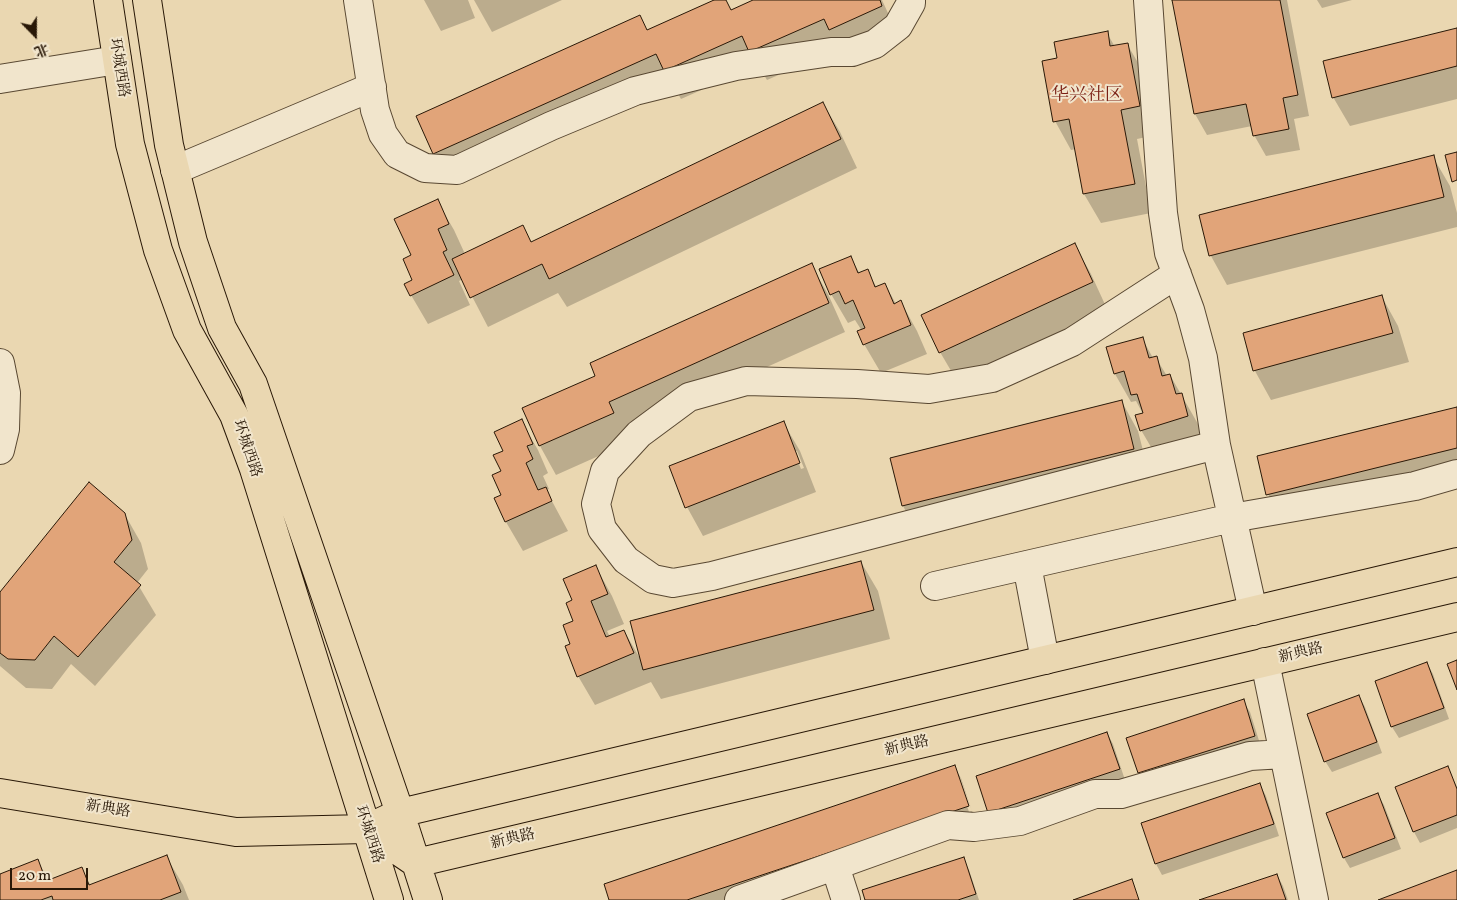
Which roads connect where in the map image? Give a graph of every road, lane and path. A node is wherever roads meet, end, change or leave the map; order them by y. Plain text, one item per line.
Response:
1 (108, 0) edge
2 (146, 0) edge
3 (358, 0) edge
4 (911, 0) edge
5 (1148, 0) edge
6 (117, 60) junction
7 (0, 79) edge
8 (372, 87) junction
9 (175, 170) junction
10 (1177, 274) junction
11 (0, 363) edge
12 (1, 444) edge
13 (1216, 445) junction
14 (1457, 474) edge
15 (1232, 518) junction
16 (1457, 562) edge
17 (1027, 565) junction
18 (935, 586) dead end
19 (1253, 611) junction
20 (1457, 617) edge
21 (1045, 660) junction
22 (1265, 662) junction
23 (1284, 754) junction
24 (0, 792) edge
25 (400, 814) junction
26 (366, 829) junction
27 (416, 863) junction
28 (835, 866) junction
29 (389, 900) edge
30 (428, 900) edge
31 (739, 900) edge
32 (846, 900) edge
33 (1314, 900) edge

1 - 6 main road, 环城西路
2 - 9 main road, 环城西路
3 - 8 street
4 - 8 street
5 - 10 street
6 - 7 street
6 - 26 main road, 环城西路
8 - 9 street
9 - 25 main road, 环城西路
10 - 13 street
10 - 13 street
11 - 12 street
13 - 15 street
14 - 15 street
15 - 17 street
15 - 19 street
16 - 19 main road, 新典路
17 - 18 street
17 - 21 street
19 - 21 main road, 新典路
20 - 22 main road, 新典路
21 - 25 main road, 新典路
22 - 23 street
22 - 27 main road, 新典路
23 - 28 street
23 - 33 street
24 - 26 main road, 新典路
25 - 26 main road, 新典路
25 - 27 main road, 环城西路
26 - 27 main road
26 - 29 main road, 环城西路
27 - 30 main road, 环城西路
28 - 31 street
28 - 32 street

